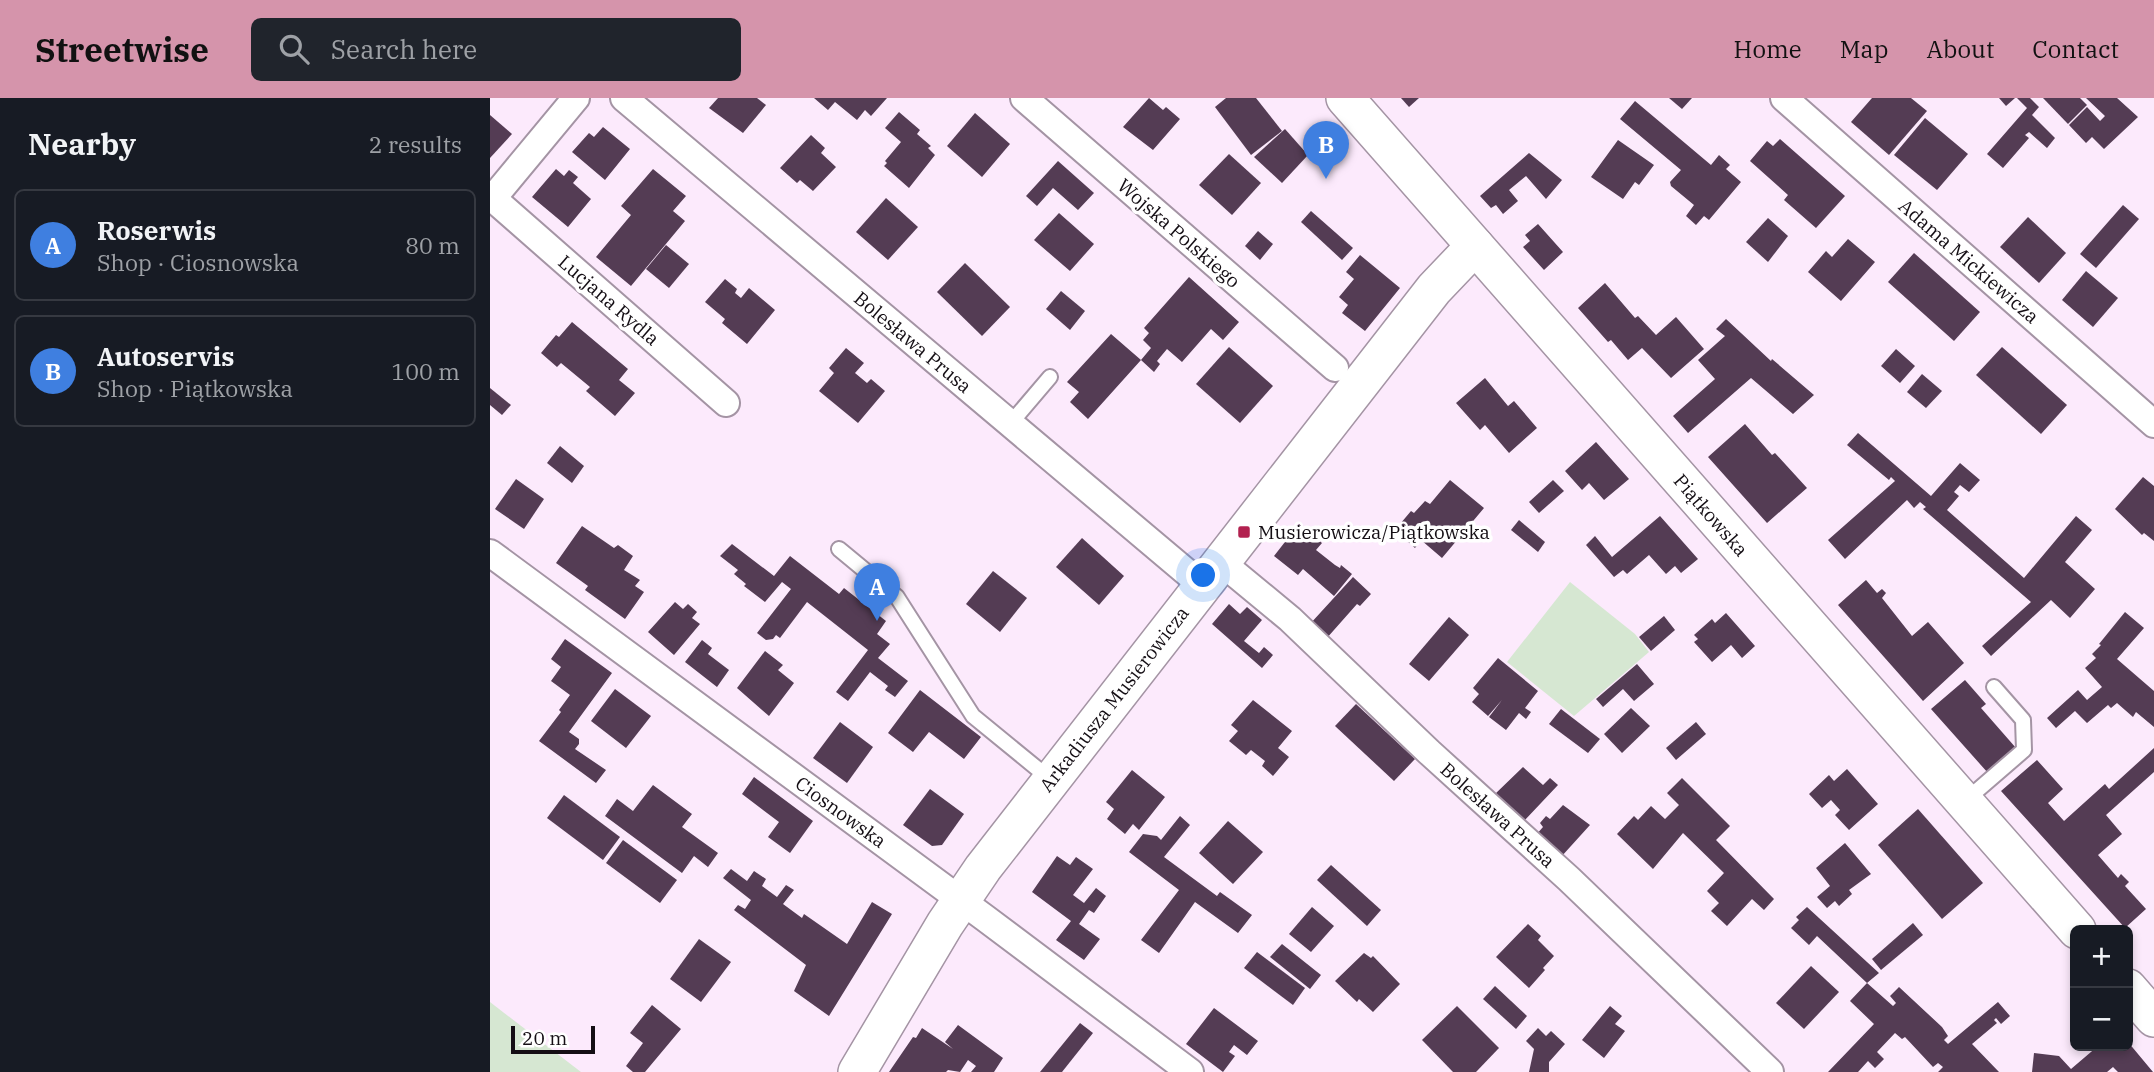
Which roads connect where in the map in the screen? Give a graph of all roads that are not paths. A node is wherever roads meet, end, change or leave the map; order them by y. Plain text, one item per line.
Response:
1 (576, 98) edge
2 (624, 98) edge
3 (1024, 98) edge
4 (1346, 98) edge
5 (1784, 98) edge
6 (491, 197) edge
7 (1475, 246) junction
8 (1335, 368) dead end
9 (1050, 377) dead end
10 (726, 402) dead end
11 (1010, 424) junction
12 (2154, 424) edge
13 (839, 549) dead end
14 (490, 553) edge
15 (1212, 574) junction
16 (1994, 687) dead end
17 (1051, 780) junction
18 (1964, 802) junction
19 (960, 900) junction
20 (2073, 925) edge
21 (2133, 994) edge
22 (2154, 1018) edge
23 (857, 1072) edge
24 (1190, 1072) edge
25 (1770, 1072) edge

1 - 6 street, Lucjana Rydla
2 - 11 street, Bolesława Prusa
3 - 8 street, Wojska Polskiego
4 - 7 main road, Piątkowska
5 - 12 street, Adama Mickiewicza
6 - 10 street, Lucjana Rydla
7 - 15 main road, Arkadiusza Musierowicza
7 - 18 main road, Piątkowska
9 - 11 lane
11 - 15 street, Bolesława Prusa
13 - 17 lane
14 - 19 street, Ciosnowska
15 - 17 main road, Arkadiusza Musierowicza
15 - 25 street, Bolesława Prusa
16 - 18 lane
17 - 19 main road, Arkadiusza Musierowicza
18 - 20 main road, Piątkowska
19 - 23 main road, Arkadiusza Musierowicza
19 - 24 street, Ciosnowska
21 - 22 main road

